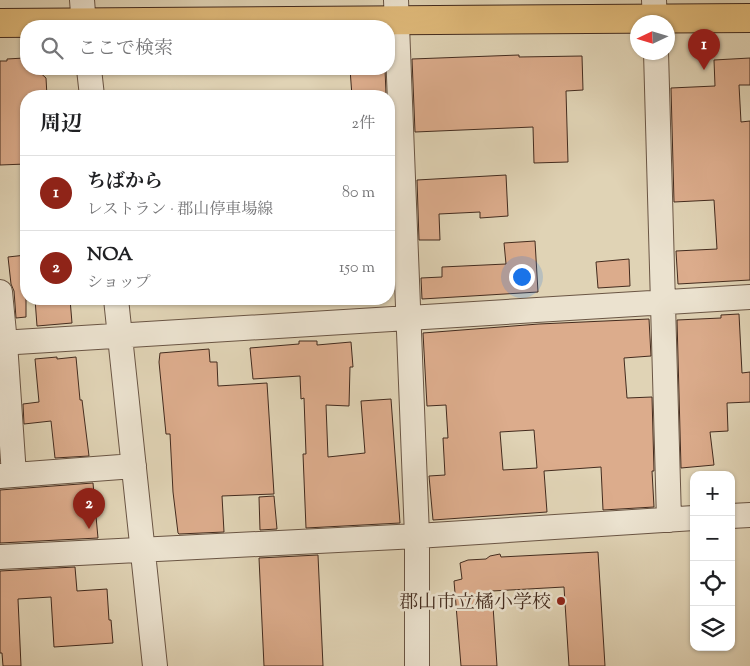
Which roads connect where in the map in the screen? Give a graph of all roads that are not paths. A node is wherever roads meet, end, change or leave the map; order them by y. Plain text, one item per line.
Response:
1 (397, 11) edge
2 (654, 13) edge
3 (83, 16) edge
4 (750, 18) edge
5 (36, 20) edge
6 (20, 21) edge
7 (0, 23) edge
8 (656, 60) edge
9 (90, 75) edge
10 (91, 90) edge
11 (0, 292) edge
12 (750, 297) edge
13 (663, 303) junction
14 (117, 305) edge
15 (408, 319) junction
16 (121, 336) junction
17 (3, 343) edge
18 (134, 466) junction
19 (7, 475) edge
20 (750, 514) edge
21 (735, 516) edge
22 (690, 518) edge
23 (669, 520) junction
24 (417, 536) junction
25 (142, 550) junction
26 (0, 557) edge
27 (155, 666) edge
28 (417, 666) edge

1 - 2 main road
1 - 3 main road
1 - 15 street
2 - 4 main road
3 - 5 main road
6 - 7 main road
8 - 13 street
9 - 10 street
11 - 17 street
12 - 13 street
13 - 15 street
13 - 23 street
14 - 16 street
15 - 16 street
15 - 24 street
16 - 17 street
16 - 18 street
17 - 19 street
18 - 19 street
18 - 25 street
20 - 21 street
22 - 23 street
23 - 24 street
24 - 25 street
24 - 28 street
25 - 26 street
25 - 27 street

